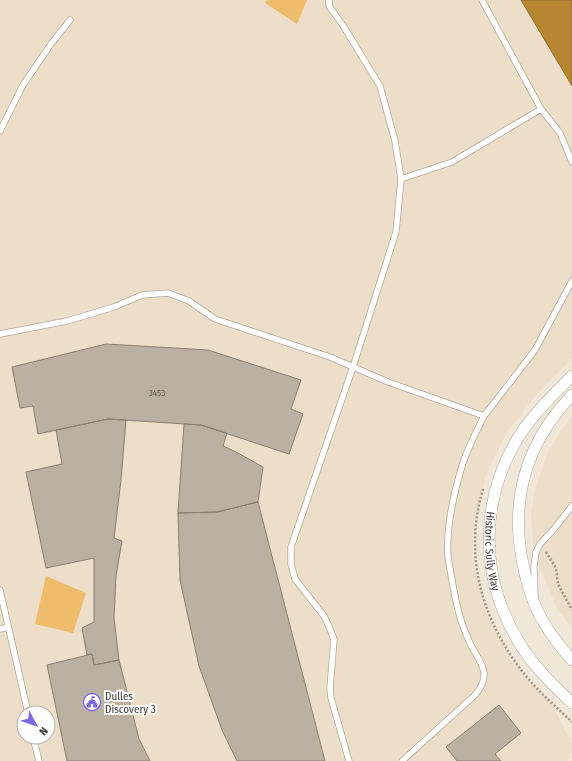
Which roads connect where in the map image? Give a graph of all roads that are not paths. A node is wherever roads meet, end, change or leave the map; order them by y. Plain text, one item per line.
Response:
1 (329, 0) edge
2 (482, 0) edge
3 (70, 20) dead end
4 (541, 109) junction
5 (0, 131) edge
6 (572, 162) edge
7 (402, 179) junction
8 (572, 281) edge
9 (0, 334) edge
10 (352, 367) junction
11 (572, 376) edge
12 (572, 395) edge
13 (484, 416) junction
14 (572, 506) edge
15 (0, 590) edge
16 (536, 607) junction
17 (8, 627) junction
18 (0, 629) edge
19 (572, 660) edge
20 (572, 704) edge
21 (26, 705) edge
22 (35, 745) edge
23 (39, 761) edge
24 (349, 761) edge
25 (402, 761) edge

1 - 7 lane
2 - 4 lane
3 - 5 lane
4 - 6 lane
4 - 7 lane
7 - 10 lane
8 - 13 lane
9 - 10 lane
10 - 13 lane
10 - 24 lane
11 - 20 street, Historic Sully Way
12 - 16 street
13 - 25 lane
14 - 16 lane
15 - 17 lane
16 - 19 street
17 - 18 lane
17 - 21 lane
22 - 23 lane

